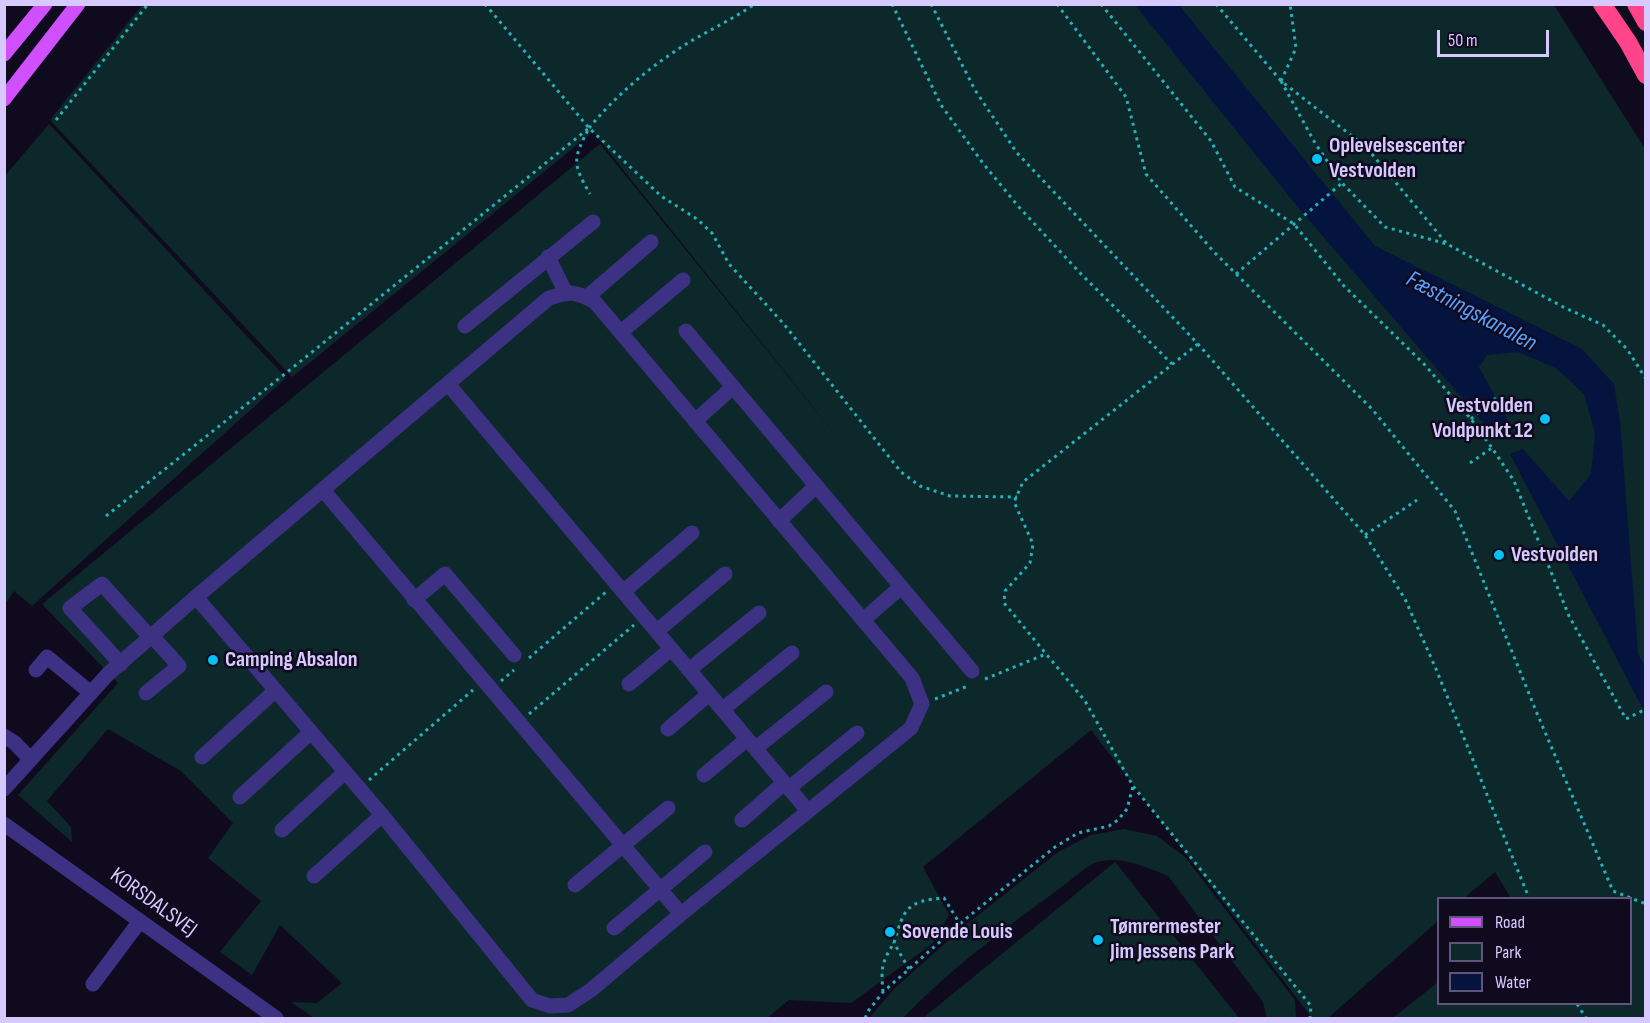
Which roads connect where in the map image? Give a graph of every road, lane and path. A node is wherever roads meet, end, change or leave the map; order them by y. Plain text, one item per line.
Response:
1 (45, 4) edge
2 (78, 4) edge
3 (148, 4) edge
4 (485, 4) edge
5 (755, 4) edge
6 (892, 4) edge
7 (931, 4) edge
8 (1057, 4) edge
9 (1101, 4) edge
10 (1216, 4) edge
11 (1290, 4) edge
12 (1602, 4) edge
13 (1636, 4) edge
14 (1646, 22) edge
15 (4, 54) edge
16 (1646, 75) edge
17 (1281, 81) junction
18 (4, 99) edge
19 (56, 120) dead end
20 (589, 128) junction
21 (1342, 183) junction
22 (590, 194) dead end
23 (593, 222) dead end
24 (1294, 224) junction
25 (651, 242) dead end
26 (1447, 244) junction
27 (548, 257) junction
28 (1236, 274) junction
29 (683, 280) dead end
30 (566, 293) junction
31 (587, 297) junction
32 (465, 326) dead end
33 (686, 331) dead end
34 (621, 333) junction
35 (1198, 344) junction
36 (1172, 364) junction
37 (1646, 379) edge
38 (448, 384) junction
39 (733, 387) junction
40 (1496, 398) dead end
41 (1471, 419) junction
42 (695, 421) junction
43 (1492, 448) junction
44 (1470, 463) dead end
45 (816, 486) junction
46 (323, 490) junction
47 (1017, 497) junction
48 (1417, 500) dead end
49 (106, 516) dead end
50 (779, 521) junction
51 (692, 533) dead end
52 (1365, 535) junction
53 (725, 574) dead end
54 (901, 587) junction
55 (620, 588) junction
56 (196, 597) junction
57 (414, 600) junction
58 (759, 613) dead end
59 (644, 616) junction
60 (863, 620) junction
61 (657, 631) junction
62 (151, 637) junction
63 (671, 649) junction
64 (792, 653) dead end
65 (519, 661) junction
66 (121, 664) junction
67 (36, 670) dead end
68 (689, 670) junction
69 (972, 671) dead end
70 (629, 684) dead end
71 (487, 686) junction
72 (275, 691) junction
73 (826, 692) dead end
74 (91, 693) junction
75 (146, 693) dead end
76 (709, 694) junction
77 (723, 709) junction
78 (1646, 709) edge
79 (518, 723) junction
80 (668, 729) dead end
81 (310, 732) junction
82 (857, 733) dead end
83 (4, 736) edge
84 (751, 744) junction
85 (202, 757) dead end
86 (30, 759) junction
87 (345, 772) junction
88 (704, 775) dead end
89 (787, 785) junction
90 (1133, 786) junction
91 (4, 789) edge
92 (359, 789) junction
93 (240, 797) dead end
94 (668, 808) dead end
95 (808, 811) junction
96 (382, 816) junction
97 (742, 820) dead end
98 (4, 824) edge
99 (282, 830) dead end
100 (622, 845) junction
101 (705, 852) dead end
102 (314, 876) dead end
103 (575, 885) dead end
104 (661, 890) junction
105 (1529, 897) edge
106 (1628, 897) edge
107 (1632, 898) edge
108 (1646, 904) edge
109 (681, 914) junction
110 (140, 921) junction
111 (960, 924) junction
112 (614, 928) dead end
113 (894, 943) junction
114 (909, 969) junction
115 (93, 984) dead end
116 (883, 992) junction
117 (1577, 1005) edge
118 (552, 1012) edge
119 (276, 1018) edge
120 (865, 1018) edge
121 (1310, 1018) edge
122 (1586, 1018) edge

1 - 15 main road
2 - 18 main road
3 - 19 path
4 - 20 path
5 - 20 path
6 - 36 path
7 - 35 path
8 - 28 path
9 - 24 path
10 - 17 path
11 - 17 path
12 - 16 highway
13 - 14 highway
17 - 21 path
17 - 26 path
20 - 22 path
20 - 47 path
20 - 49 path
21 - 24 path
21 - 26 path
23 - 27 street
24 - 28 path
24 - 41 path
25 - 31 street
26 - 37 path
27 - 30 street
27 - 32 street
28 - 106 path
29 - 34 street
30 - 31 street
30 - 38 street
31 - 34 street
33 - 39 street
34 - 42 street
35 - 36 path
35 - 52 path
36 - 47 path
38 - 46 street
38 - 55 street
39 - 42 street
39 - 45 street
40 - 41 path
41 - 43 path
42 - 50 street
43 - 44 path
43 - 78 path
45 - 50 street
45 - 54 street
46 - 56 street
46 - 57 street
47 - 90 path
48 - 52 path
50 - 60 street
51 - 55 street
52 - 105 path
53 - 61 street
54 - 60 street
54 - 69 street
55 - 59 street
55 - 65 path
56 - 62 street
56 - 72 street
57 - 65 street
57 - 71 street
58 - 68 street
59 - 61 street
59 - 79 path
60 - 95 street
61 - 63 street
62 - 66 street
62 - 66 street
62 - 75 street
63 - 68 street
63 - 70 street
64 - 77 street
65 - 71 path
66 - 74 street
67 - 74 street
68 - 76 street
71 - 79 street
71 - 92 path
72 - 81 street
72 - 85 street
73 - 84 street
74 - 86 street
76 - 77 street
76 - 80 street
77 - 84 street
79 - 100 street
81 - 87 street
81 - 93 street
82 - 89 street
83 - 86 street
84 - 88 street
84 - 89 street
86 - 91 street
87 - 92 street
87 - 99 street
89 - 95 street
89 - 97 street
90 - 111 path
90 - 121 path
92 - 96 street
94 - 100 street
95 - 109 street
96 - 102 street
96 - 118 street
98 - 110 street, KORSDALSVEJ
100 - 103 street
100 - 104 street
101 - 104 street
104 - 109 street
104 - 112 street
107 - 108 path
109 - 118 street
110 - 115 street
110 - 119 street, KORSDALSVEJ
111 - 113 path
111 - 114 path
113 - 114 path
113 - 116 path
114 - 116 path
116 - 120 path
117 - 122 path

